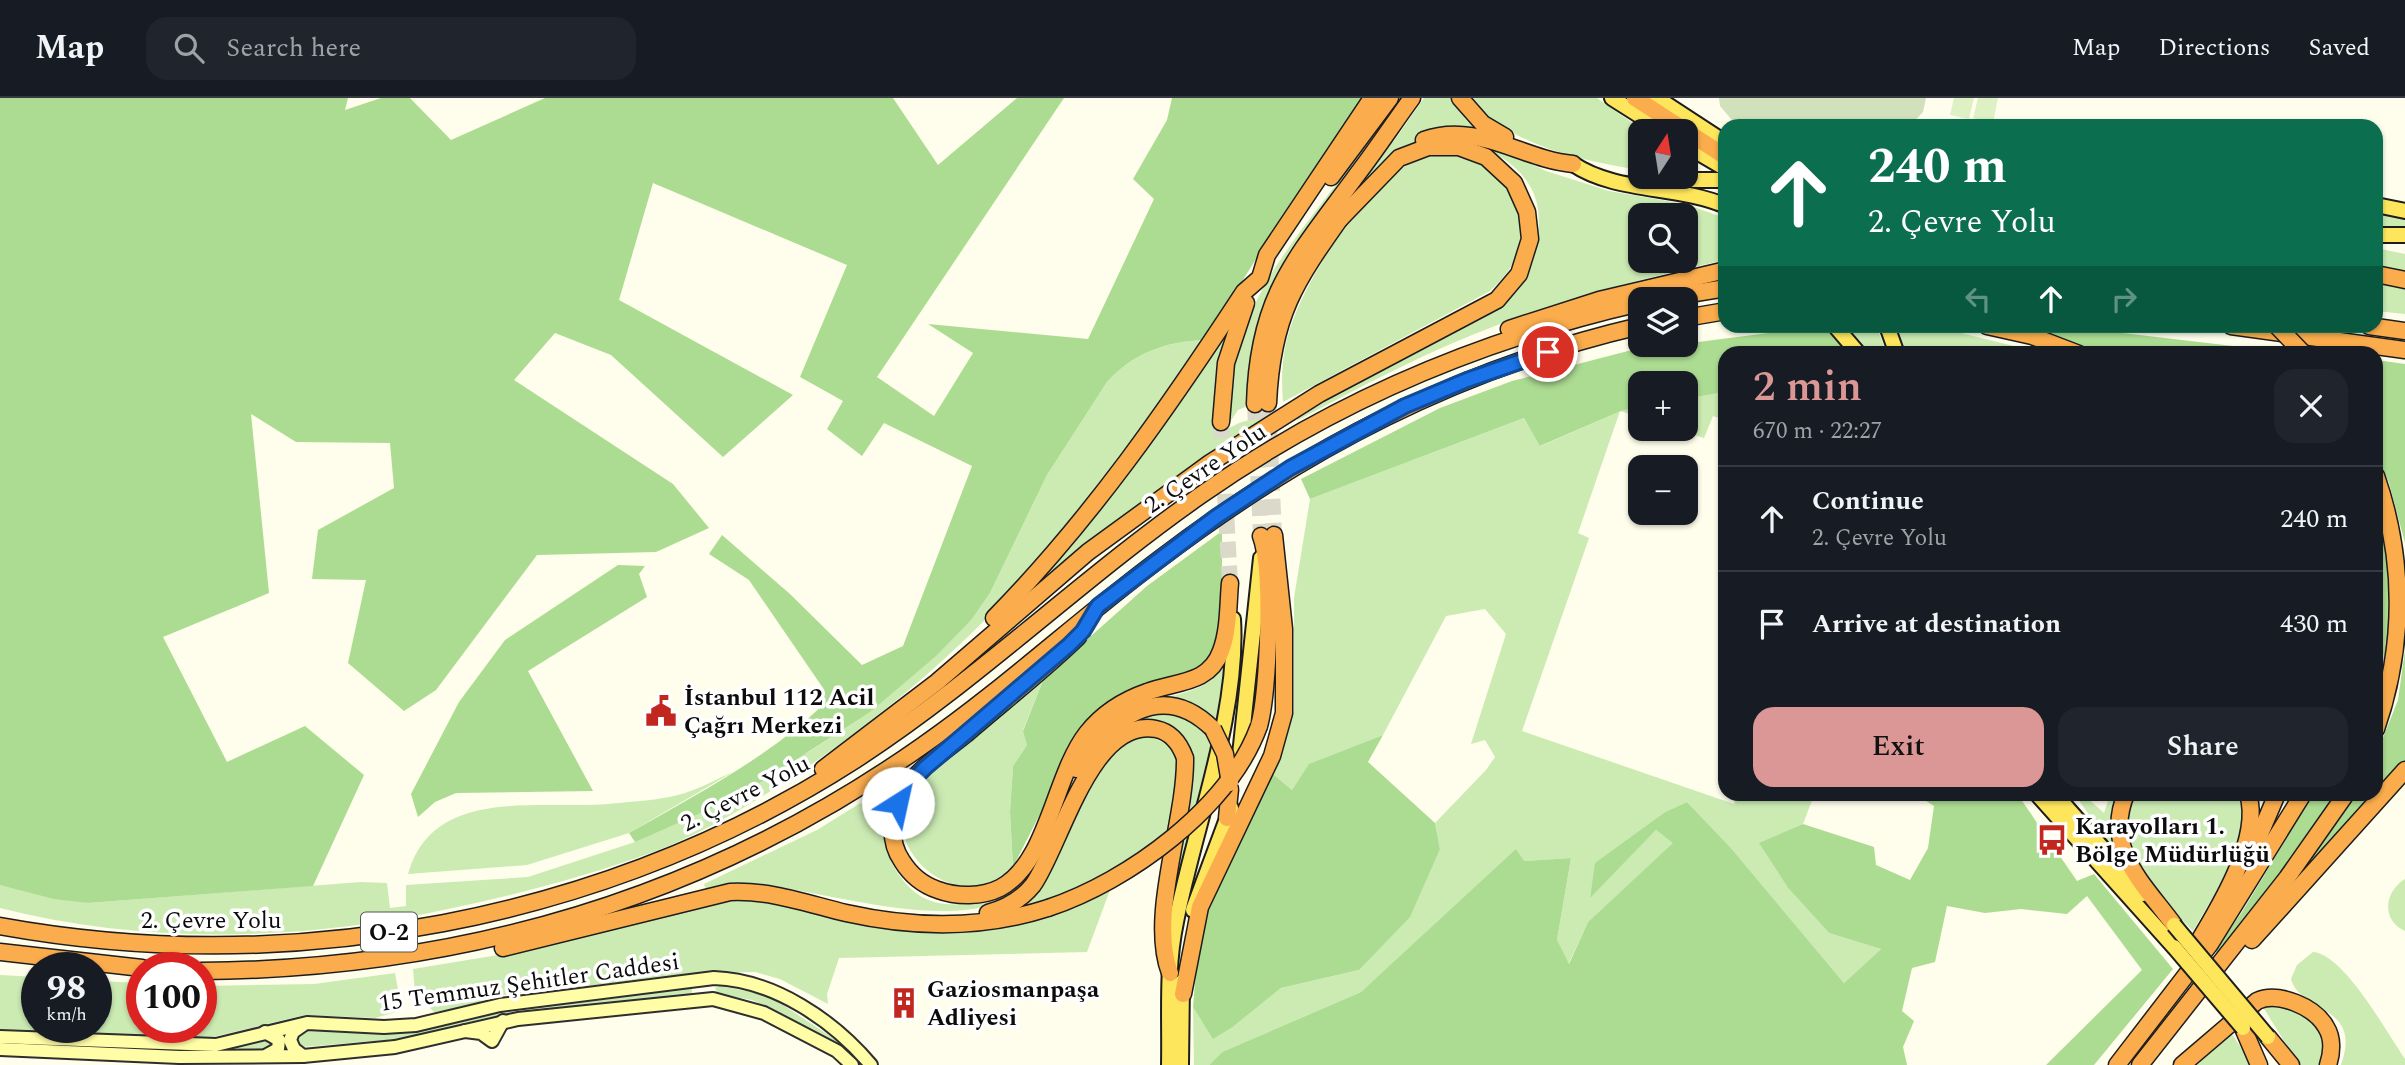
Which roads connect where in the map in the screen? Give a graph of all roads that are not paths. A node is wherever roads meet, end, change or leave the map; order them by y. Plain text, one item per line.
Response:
1 (1372, 98) edge
2 (1390, 98) edge
3 (1412, 98) edge
4 (1460, 98) edge
5 (1612, 98) edge
6 (1635, 98) edge
7 (1657, 98) edge
8 (1645, 119) edge
9 (1718, 139) edge
10 (1718, 152) edge
11 (1698, 153) edge
12 (1573, 164) junction
13 (1718, 164) edge
14 (1718, 180) edge
15 (1718, 203) edge
16 (2383, 206) edge
17 (2405, 211) edge
18 (1340, 219) junction
19 (2383, 235) edge
20 (2405, 235) edge
21 (1718, 272) edge
22 (2383, 275) edge
23 (1260, 278) junction
24 (2405, 280) edge
25 (1718, 290) edge
26 (1698, 293) edge
27 (1628, 306) edge
28 (1718, 313) edge
29 (1698, 316) edge
30 (2383, 328) edge
31 (1628, 329) edge
32 (2405, 331) edge
33 (2018, 333) edge
34 (2282, 333) edge
35 (2284, 333) edge
36 (2058, 346) edge
37 (2296, 346) edge
38 (2376, 346) edge
39 (2383, 347) edge
40 (2405, 350) edge
41 (1399, 381) junction
42 (1221, 422) tunnel mouth
43 (2383, 500) edge
44 (1268, 535) junction
45 (1230, 583) joint
46 (1280, 597) junction
47 (1098, 606) junction
48 (2383, 703) edge
49 (908, 704) junction
50 (1261, 729) junction
51 (2405, 771) edge
52 (2383, 794) edge
53 (2043, 801) edge
54 (2061, 801) edge
55 (2124, 801) edge
56 (2250, 801) edge
57 (2274, 801) edge
58 (2299, 801) edge
59 (2341, 801) edge
60 (2377, 801) edge
61 (760, 814) junction
62 (1227, 818) junction
63 (1045, 823) junction
64 (2210, 921) junction
65 (902, 922) junction
66 (2174, 925) junction
67 (0, 926) edge
68 (432, 951) junction
69 (0, 952) edge
70 (126, 966) edge
71 (217, 970) edge
72 (1170, 973) junction
73 (723, 978) junction
74 (687, 980) junction
75 (1183, 994) junction
76 (693, 1000) junction
77 (720, 1000) junction
78 (2192, 1001) junction
79 (2161, 1007) junction
80 (307, 1023) junction
81 (2244, 1028) junction
82 (265, 1032) junction
83 (0, 1037) edge
84 (2268, 1037) junction
85 (0, 1049) edge
86 (303, 1056) junction
87 (263, 1057) junction
88 (852, 1065) edge
89 (871, 1065) edge
90 (1168, 1065) edge
91 (1181, 1065) edge
92 (2116, 1065) edge
93 (2140, 1065) edge
94 (2182, 1065) edge
95 (2259, 1065) edge
96 (2268, 1065) edge
97 (2286, 1065) edge
98 (2291, 1065) edge
99 (2328, 1065) edge

1 - 23 highway
2 - 23 highway
3 - 18 highway
4 - 12 highway
5 - 8 main road
6 - 10 highway
7 - 9 main road
11 - 13 main road
12 - 14 main road
12 - 15 main road
12 - 18 highway
16 - 17 main road
18 - 49 highway
19 - 20 main road
21 - 41 highway
22 - 24 highway
23 - 42 highway
23 - 49 highway
25 - 26 highway
27 - 41 highway, 2. Çevre Yolu / O-2
28 - 29 highway
30 - 32 highway
31 - 47 highway, 2. Çevre Yolu / O-2
33 - 36 highway
34 - 38 highway
35 - 37 highway, bridge
39 - 40 highway
41 - 61 highway, 2. Çevre Yolu / O-2
43 - 48 highway
44 - 46 highway
44 - 50 highway
44 - 62 main road
45 - 63 highway
45 - 72 main road
46 - 50 highway
46 - 75 highway
47 - 63 highway
47 - 68 highway, 2. Çevre Yolu / O-2
49 - 61 highway
50 - 65 highway, bridge
51 - 52 highway
53 - 81 main road, bridge
54 - 66 main road
55 - 66 highway
56 - 64 highway
57 - 64 highway
58 - 79 highway
59 - 78 highway
60 - 78 highway
61 - 67 highway, 2. Çevre Yolu / O-2
62 - 63 highway, bridge
62 - 75 main road
64 - 79 highway
65 - 68 highway
65 - 72 highway
66 - 84 main road, bridge
68 - 71 highway, 2. Çevre Yolu / O-2
69 - 70 highway, 2. Çevre Yolu
72 - 90 main road
73 - 74 main road, 15 Temmuz Şehitler Caddesi
73 - 77 main road
73 - 89 main road, 15 Temmuz Şehitler Caddesi
74 - 76 main road
74 - 80 main road, 15 Temmuz Şehitler Caddesi
75 - 91 main road
76 - 77 main road, 15 Temmuz Şehitler Caddesi
76 - 86 main road, 15 Temmuz Şehitler Caddesi
77 - 88 main road, 15 Temmuz Şehitler Caddesi
78 - 93 highway
79 - 92 highway
80 - 82 main road, 15 Temmuz Şehitler Caddesi
80 - 86 main road
81 - 95 highway
81 - 96 main road
82 - 83 main road, 15 Temmuz Şehitler Caddesi
82 - 87 main road
84 - 97 main road
84 - 98 highway
85 - 87 main road, 15 Temmuz Şehitler Caddesi
86 - 87 main road, 15 Temmuz Şehitler Caddesi
94 - 99 highway

